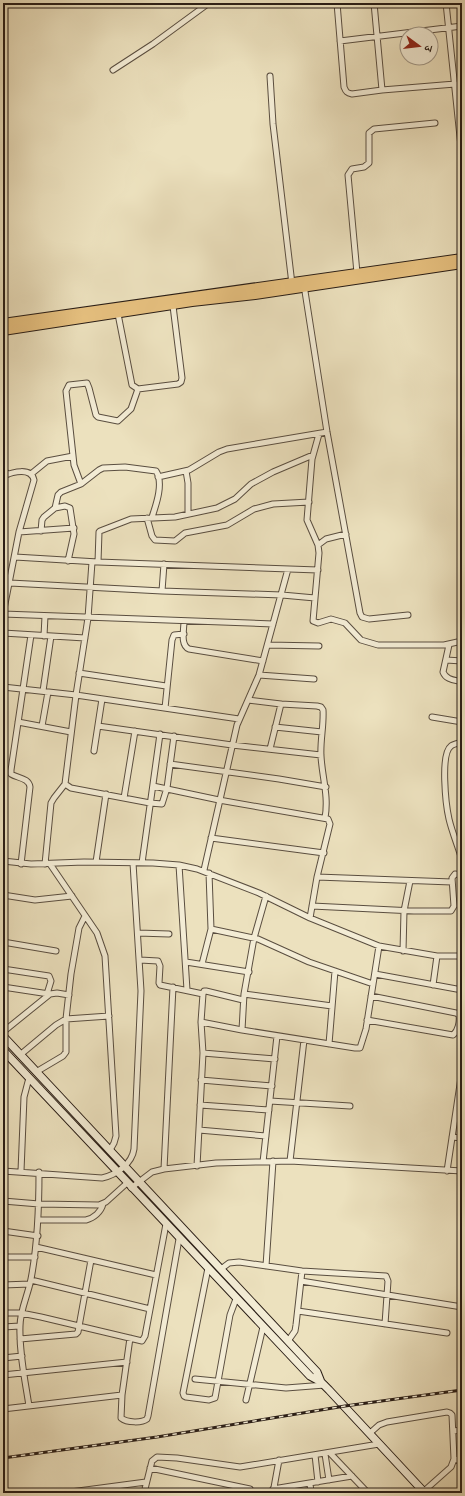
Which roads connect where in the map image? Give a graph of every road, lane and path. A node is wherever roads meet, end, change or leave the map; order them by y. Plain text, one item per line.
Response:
1 (209, 3) edge
2 (337, 3) edge
3 (374, 3) edge
4 (446, 3) edge
5 (462, 26) edge
6 (449, 28) junction
7 (377, 36) junction
8 (340, 40) junction
9 (113, 70) dead end
10 (270, 76) dead end
11 (455, 84) junction
12 (382, 90) junction
13 (435, 122) dead end
14 (461, 128) edge
15 (462, 156) edge
16 (462, 258) edge
17 (462, 264) edge
18 (357, 273) junction
19 (304, 284) junction
20 (292, 285) junction
21 (226, 295) junction
22 (172, 306) junction
23 (118, 314) junction
24 (3, 323) edge
25 (3, 331) edge
26 (138, 389) junction
27 (327, 432) junction
28 (319, 434) junction
29 (313, 455) junction
30 (73, 456) junction
31 (3, 470) edge
32 (186, 471) junction
33 (31, 474) junction
34 (5, 475) edge
35 (158, 478) junction
36 (81, 484) junction
37 (309, 502) junction
38 (55, 508) junction
39 (188, 513) junction
40 (150, 517) junction
41 (74, 528) junction
42 (41, 531) junction
43 (19, 532) junction
44 (346, 534) junction
45 (318, 545) junction
46 (15, 557) junction
47 (68, 561) junction
48 (95, 562) junction
49 (164, 564) junction
50 (288, 569) junction
51 (318, 570) junction
52 (10, 584) junction
53 (90, 588) junction
54 (162, 591) junction
55 (282, 595) junction
56 (315, 598) junction
57 (3, 614) edge
58 (408, 615) dead end
59 (45, 616) junction
60 (88, 618) junction
61 (184, 621) junction
62 (273, 624) junction
63 (3, 633) edge
64 (184, 634) junction
65 (31, 635) junction
66 (44, 636) junction
67 (51, 636) junction
68 (85, 638) junction
69 (462, 641) edge
70 (268, 645) junction
71 (449, 645) junction
72 (319, 646) dead end
73 (446, 660) junction
74 (263, 661) junction
75 (462, 661) edge
76 (79, 674) junction
77 (259, 675) junction
78 (314, 679) dead end
79 (462, 682) edge
80 (166, 686) junction
81 (3, 687) edge
82 (23, 689) junction
83 (45, 692) junction
84 (76, 695) junction
85 (102, 699) junction
86 (248, 700) junction
87 (281, 704) junction
88 (165, 708) junction
89 (432, 716) dead end
90 (239, 719) junction
91 (18, 722) junction
92 (462, 722) edge
93 (42, 726) junction
94 (98, 726) junction
95 (275, 727) junction
96 (135, 731) junction
97 (71, 732) junction
98 (322, 732) junction
99 (160, 734) junction
100 (174, 736) junction
101 (462, 742) edge
102 (232, 745) junction
103 (270, 749) junction
104 (94, 750) dead end
105 (321, 755) junction
106 (170, 764) junction
107 (226, 771) junction
108 (65, 784) junction
109 (153, 786) junction
110 (326, 787) junction
111 (167, 788) junction
112 (106, 794) junction
113 (124, 798) junction
114 (219, 800) junction
115 (150, 804) junction
116 (325, 818) junction
117 (211, 838) junction
118 (324, 853) junction
119 (462, 860) edge
120 (3, 862) edge
121 (96, 862) junction
122 (133, 863) junction
123 (142, 863) junction
124 (21, 864) junction
125 (48, 864) junction
126 (179, 866) junction
127 (204, 870) junction
128 (209, 873) junction
129 (462, 875) edge
130 (317, 877) junction
131 (410, 881) junction
132 (452, 882) junction
133 (3, 895) edge
134 (72, 896) junction
135 (266, 896) junction
136 (312, 906) junction
137 (404, 911) junction
138 (86, 916) junction
139 (310, 918) junction
140 (211, 929) junction
141 (138, 933) junction
142 (169, 934) dead end
143 (254, 938) junction
144 (3, 942) edge
145 (379, 946) junction
146 (403, 951) junction
147 (56, 952) dead end
148 (438, 956) junction
149 (462, 956) edge
150 (140, 960) junction
151 (186, 962) junction
152 (202, 964) junction
153 (3, 969) edge
154 (335, 971) junction
155 (249, 972) junction
156 (375, 974) junction
157 (373, 984) junction
158 (433, 985) junction
159 (3, 987) edge
160 (173, 988) junction
161 (188, 990) junction
162 (462, 990) edge
163 (49, 994) junction
164 (203, 994) junction
165 (244, 994) junction
166 (69, 995) junction
167 (371, 996) junction
168 (243, 1000) junction
169 (332, 1006) junction
170 (109, 1016) junction
171 (66, 1019) junction
172 (368, 1020) junction
173 (201, 1022) junction
174 (460, 1023) edge
175 (242, 1030) junction
176 (3, 1032) edge
177 (3, 1036) edge
178 (278, 1036) junction
179 (304, 1040) junction
180 (329, 1044) junction
181 (3, 1050) edge
182 (203, 1052) junction
183 (20, 1055) junction
184 (275, 1059) junction
185 (462, 1071) edge
186 (36, 1072) junction
187 (29, 1078) junction
188 (201, 1080) junction
189 (272, 1086) junction
190 (461, 1086) edge
191 (270, 1101) junction
192 (298, 1103) junction
193 (200, 1105) junction
194 (350, 1106) dead end
195 (269, 1110) junction
196 (456, 1113) junction
197 (462, 1114) edge
198 (199, 1130) junction
199 (266, 1136) junction
200 (452, 1137) junction
201 (462, 1138) edge
202 (110, 1150) junction
203 (273, 1161) junction
204 (290, 1161) junction
205 (263, 1162) junction
206 (125, 1166) junction
207 (198, 1166) junction
208 (164, 1169) junction
209 (3, 1170) edge
210 (21, 1171) junction
211 (447, 1171) junction
212 (462, 1171) edge
213 (39, 1172) junction
214 (117, 1172) junction
215 (139, 1181) junction
216 (129, 1185) junction
217 (3, 1201) edge
218 (39, 1204) junction
219 (103, 1204) junction
220 (39, 1220) junction
221 (166, 1224) junction
222 (3, 1231) edge
223 (38, 1236) junction
224 (179, 1239) junction
225 (36, 1247) junction
226 (3, 1256) edge
227 (35, 1257) junction
228 (91, 1260) junction
229 (266, 1266) junction
230 (208, 1268) junction
231 (220, 1269) junction
232 (302, 1271) junction
233 (156, 1275) junction
234 (301, 1281) junction
235 (31, 1282) junction
236 (3, 1285) edge
237 (86, 1293) junction
238 (388, 1295) junction
239 (236, 1299) junction
240 (462, 1307) edge
241 (150, 1309) junction
242 (298, 1311) junction
243 (3, 1313) edge
244 (21, 1313) junction
245 (385, 1324) junction
246 (20, 1326) junction
247 (80, 1326) junction
248 (3, 1327) edge
249 (263, 1327) junction
250 (447, 1333) dead end
251 (130, 1338) junction
252 (20, 1339) junction
253 (288, 1341) junction
254 (22, 1356) junction
255 (3, 1358) edge
256 (127, 1362) junction
257 (24, 1373) junction
258 (3, 1375) edge
259 (195, 1379) dead end
260 (218, 1381) junction
261 (249, 1384) junction
262 (323, 1384) junction
263 (122, 1394) junction
264 (246, 1400) dead end
265 (29, 1406) junction
266 (3, 1409) edge
267 (462, 1430) edge
268 (453, 1431) junction
269 (370, 1433) junction
270 (379, 1444) junction
271 (327, 1453) junction
272 (315, 1455) junction
273 (454, 1459) junction
274 (279, 1460) junction
275 (462, 1461) edge
276 (150, 1468) junction
277 (352, 1476) junction
278 (329, 1480) junction
279 (146, 1482) junction
280 (318, 1482) junction
281 (310, 1483) junction
282 (293, 1486) junction
283 (250, 1489) dead end
284 (273, 1491) edge
285 (425, 1492) edge
286 (63, 1493) edge
287 (144, 1493) edge
288 (294, 1493) edge
289 (311, 1493) edge
290 (368, 1493) edge

1 - 9 street
2 - 8 street
3 - 7 street
4 - 6 street
5 - 6 street
6 - 7 street
6 - 11 street
7 - 8 street
7 - 12 street
8 - 12 street
10 - 20 street
11 - 12 street
11 - 14 street
13 - 18 street
14 - 15 street
16 - 18 main road
17 - 19 main road
18 - 19 main road
19 - 20 main road
19 - 27 street
20 - 21 main road
21 - 22 main road
21 - 24 main road
22 - 23 main road
22 - 26 street
23 - 25 main road
23 - 26 street
26 - 30 street
27 - 28 street
27 - 44 street
28 - 29 street
28 - 32 street
29 - 37 street
29 - 39 street
30 - 33 street
30 - 36 street
31 - 34 street
32 - 35 street
32 - 39 street
33 - 34 street
33 - 43 street
35 - 36 street
35 - 40 street
36 - 38 street
37 - 40 street
37 - 45 street
38 - 41 street
38 - 42 street
39 - 40 street
40 - 48 street
41 - 42 street
41 - 47 street
42 - 43 street
43 - 46 street
44 - 45 street
44 - 58 street
45 - 51 street
46 - 47 street
46 - 52 street
47 - 48 street
48 - 49 street
48 - 53 street
49 - 50 street
49 - 54 street
50 - 51 street
50 - 55 street
51 - 56 street
52 - 53 street
52 - 57 street
53 - 54 street
53 - 60 street
54 - 55 street
55 - 56 street
55 - 62 street
56 - 71 street
57 - 59 street
59 - 60 street
59 - 66 street
60 - 61 street
60 - 68 street
61 - 62 street
61 - 64 street
62 - 70 street
63 - 65 street
64 - 74 street
64 - 80 street
65 - 66 street
65 - 82 street
66 - 67 street
67 - 68 street
67 - 83 street
68 - 76 street
69 - 71 street
70 - 72 street
70 - 74 street
71 - 73 street
73 - 75 street
73 - 79 street
74 - 77 street
76 - 80 street
76 - 84 street
77 - 78 street
77 - 86 street
80 - 88 street
81 - 82 street
82 - 83 street
82 - 91 street
83 - 84 street
83 - 93 street
84 - 85 street
84 - 97 street
85 - 88 street
85 - 94 street
86 - 87 street
86 - 90 street
87 - 95 street
87 - 98 street
88 - 90 street
89 - 92 street
90 - 102 street
91 - 93 street
91 - 124 street
93 - 97 street
94 - 96 street
94 - 104 street
95 - 98 street
95 - 103 street
96 - 99 street
96 - 113 street
97 - 108 street
98 - 105 street
99 - 100 street
99 - 109 street
100 - 102 street
100 - 106 street
101 - 119 street
102 - 103 street
102 - 107 street
103 - 105 street
105 - 110 street
106 - 107 street
106 - 111 street
107 - 110 street
107 - 114 street
108 - 112 street
108 - 125 street
109 - 111 street
109 - 115 street
110 - 116 street
111 - 114 street
111 - 115 street
112 - 113 street
112 - 121 street
113 - 115 street
114 - 116 street
114 - 117 street
115 - 123 street
116 - 118 street
117 - 118 street
117 - 127 street
118 - 130 street
120 - 124 street
121 - 122 street
121 - 125 street
122 - 123 street
122 - 141 street
123 - 126 street
124 - 125 street
125 - 134 street
126 - 127 street
126 - 151 street
127 - 128 street
128 - 135 street
128 - 140 street
129 - 132 street
130 - 131 street
130 - 136 street
131 - 132 street
131 - 137 street
132 - 137 street
133 - 134 street
134 - 138 street
135 - 139 street
135 - 143 street
136 - 137 street
136 - 139 street
137 - 146 street
138 - 166 street
138 - 170 street
139 - 145 street
140 - 143 street
140 - 152 street
141 - 142 street
141 - 150 street
143 - 154 street
143 - 155 street
144 - 147 street
145 - 146 street
145 - 156 street
146 - 148 street
148 - 149 street
148 - 158 street
150 - 160 street
150 - 206 street
151 - 152 street
151 - 161 street
152 - 155 street
153 - 163 street
154 - 157 street
154 - 169 street
155 - 165 street
156 - 157 street
156 - 158 street
157 - 167 street
158 - 162 street
159 - 163 street
160 - 161 street
160 - 208 street
161 - 164 street
163 - 166 street
163 - 176 street
164 - 168 street
164 - 173 street
165 - 168 street
165 - 169 street
166 - 171 street
167 - 172 street
167 - 174 street
168 - 175 street
169 - 180 street
170 - 171 street
170 - 202 street
171 - 183 street
171 - 186 street
172 - 174 street
172 - 180 street
173 - 175 street
173 - 182 street
175 - 178 street
177 - 183 main road
178 - 179 street
178 - 184 street
179 - 180 street
179 - 192 street
181 - 187 main road
182 - 184 street
182 - 188 street
183 - 186 main road
184 - 189 street
185 - 190 street
186 - 202 main road
187 - 210 street
187 - 214 main road
188 - 189 street
188 - 193 street
189 - 191 street
190 - 196 street
191 - 192 street
191 - 195 street
192 - 194 street
192 - 204 street
193 - 195 street
193 - 198 street
195 - 199 street
196 - 197 street
196 - 200 street
198 - 199 street
198 - 207 street
199 - 205 street
200 - 201 street
200 - 211 street
202 - 206 main road
203 - 204 street
203 - 205 street
203 - 229 street
204 - 211 street
205 - 207 street
206 - 214 street
206 - 215 main road
207 - 208 street
208 - 215 street
209 - 210 street
210 - 213 street
211 - 212 street
213 - 214 street
213 - 218 street
214 - 216 main road
215 - 216 street
215 - 231 main road
216 - 219 street
216 - 221 main road
217 - 218 street
218 - 219 street
218 - 220 street
219 - 220 street
220 - 223 street
221 - 224 main road
221 - 233 street
222 - 223 street
223 - 225 street
224 - 230 main road
224 - 263 street
225 - 227 street
225 - 228 street
226 - 227 street
227 - 235 street
228 - 233 street
228 - 237 street
229 - 231 street
229 - 232 street
230 - 239 main road
230 - 260 street
231 - 253 main road
232 - 234 street
232 - 238 street
233 - 241 street
234 - 238 street
234 - 242 street
235 - 236 street
235 - 237 street
235 - 244 street
237 - 241 street
237 - 247 street
238 - 240 street
238 - 245 street
239 - 249 main road
239 - 260 street
241 - 251 street
242 - 245 street
242 - 253 street
243 - 244 street
244 - 246 street
244 - 247 street
245 - 250 street
246 - 248 street
246 - 252 street
247 - 251 street
247 - 252 street
249 - 261 street
249 - 262 main road
251 - 256 street
252 - 254 street
253 - 262 main road
254 - 255 street
254 - 257 street
256 - 257 street
256 - 263 street
257 - 258 street
257 - 265 street
259 - 260 street
260 - 261 street
261 - 262 street
261 - 264 street
262 - 269 main road
263 - 265 street
265 - 266 street
267 - 268 street
268 - 269 street
268 - 273 street
269 - 270 main road
270 - 271 street
270 - 285 main road
271 - 272 street
271 - 277 street
271 - 278 street
272 - 274 street
272 - 280 street
273 - 275 street
273 - 285 street
274 - 276 street
274 - 284 street
276 - 279 street
276 - 283 street
277 - 278 street
277 - 290 street
278 - 280 street
279 - 286 street
279 - 287 street
280 - 281 street
281 - 282 street
281 - 289 street
282 - 284 street
282 - 288 street

